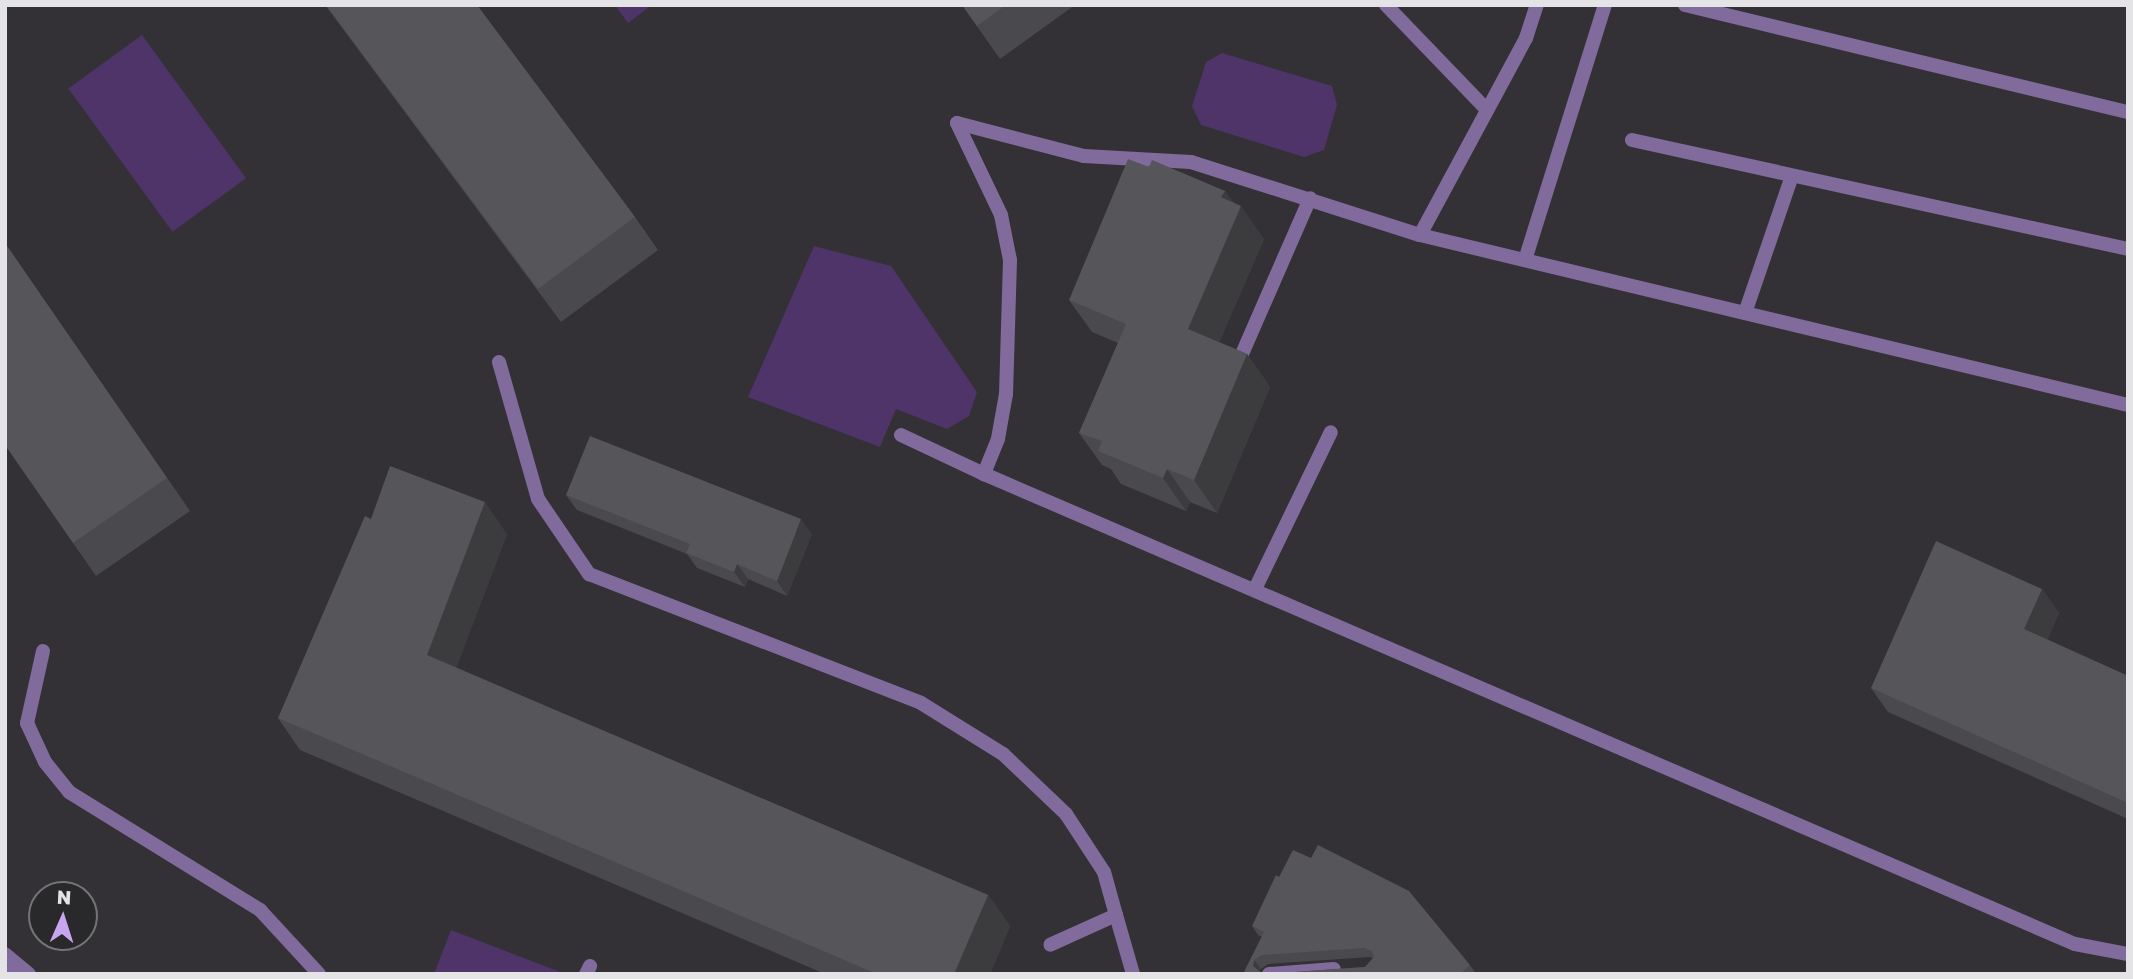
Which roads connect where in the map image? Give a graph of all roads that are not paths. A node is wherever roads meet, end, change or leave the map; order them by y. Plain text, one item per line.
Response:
1 (1386, 5) edge
2 (1537, 5) edge
3 (1605, 5) edge
4 (1685, 5) edge
5 (1486, 109) junction
6 (2128, 112) edge
7 (1632, 140) dead end
8 (1792, 176) junction
9 (1310, 198) junction
10 (1420, 236) junction
11 (2128, 250) edge
12 (1525, 260) junction
13 (1745, 313) junction
14 (1242, 354) edge
15 (499, 362) dead end
16 (2128, 405) edge
17 (1331, 432) dead end
18 (901, 435) dead end
19 (984, 474) junction
20 (1255, 589) junction
21 (43, 651) dead end
22 (1116, 915) junction
23 (1050, 945) dead end
24 (5, 954) edge
25 (2128, 954) edge
26 (1343, 969) edge
27 (5, 972) edge
28 (16, 974) edge
29 (29, 974) edge
30 (319, 974) edge
31 (1133, 974) edge
32 (1269, 974) edge

1 - 5 street
2 - 5 street
3 - 12 street
4 - 6 street
5 - 10 street
7 - 8 street
8 - 11 street
8 - 13 street
9 - 10 street
9 - 14 street
9 - 19 street
10 - 12 street
12 - 13 street
13 - 16 street
15 - 22 street
17 - 20 street
18 - 19 street
19 - 20 street
20 - 25 street
21 - 30 street
22 - 23 street
22 - 31 street
24 - 29 street
26 - 32 street
27 - 28 street

